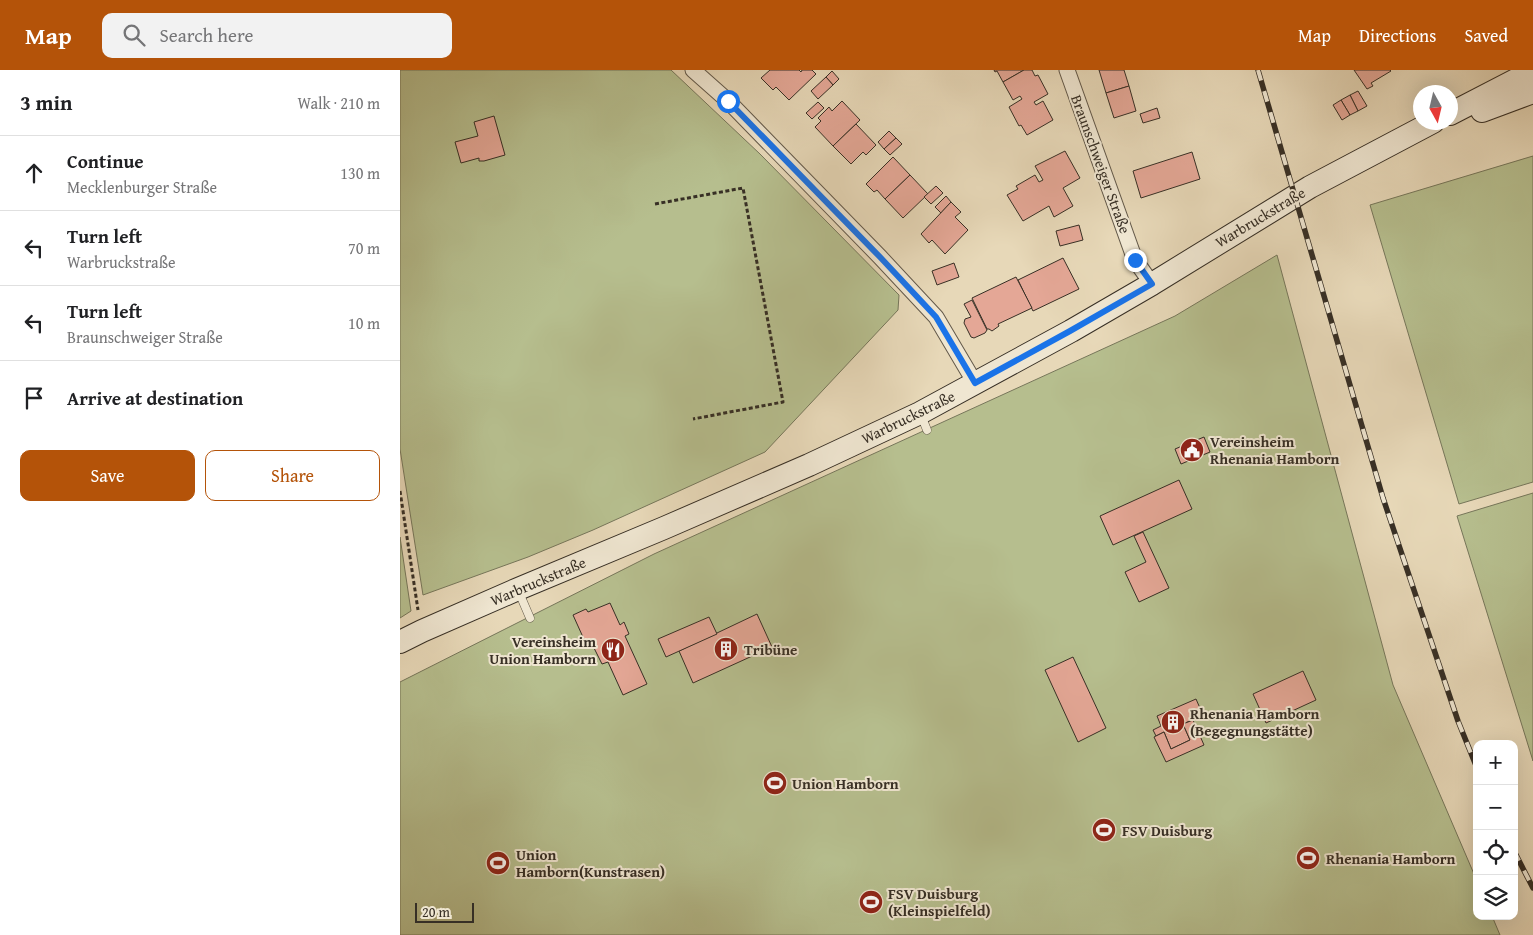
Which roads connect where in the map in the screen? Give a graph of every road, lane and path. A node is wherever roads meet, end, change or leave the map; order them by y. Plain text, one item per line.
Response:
1 (693, 70) edge
2 (1067, 70) edge
3 (1533, 71) edge
4 (1533, 92) edge
5 (1458, 110) edge
6 (1458, 119) edge
7 (1418, 130) edge
8 (1429, 130) edge
9 (1392, 144) junction
10 (655, 204) dead end
11 (1152, 284) junction
12 (975, 383) junction
13 (693, 419) dead end
14 (400, 491) edge
15 (518, 589) junction
16 (530, 618) dead end
17 (422, 630) junction
18 (400, 642) edge

1 - 12 street
2 - 11 street, Braunschweiger Straße
3 - 5 street
4 - 6 street, Warbruckstraße
7 - 9 street, Warbruckstraße
8 - 9 street, Warbruckstraße
9 - 11 street, Warbruckstraße
10 - 13 path
11 - 12 street, Warbruckstraße
12 - 15 street, Warbruckstraße
14 - 17 path
15 - 16 lane
15 - 17 street, Warbruckstraße
17 - 18 street, Warbruckstraße

